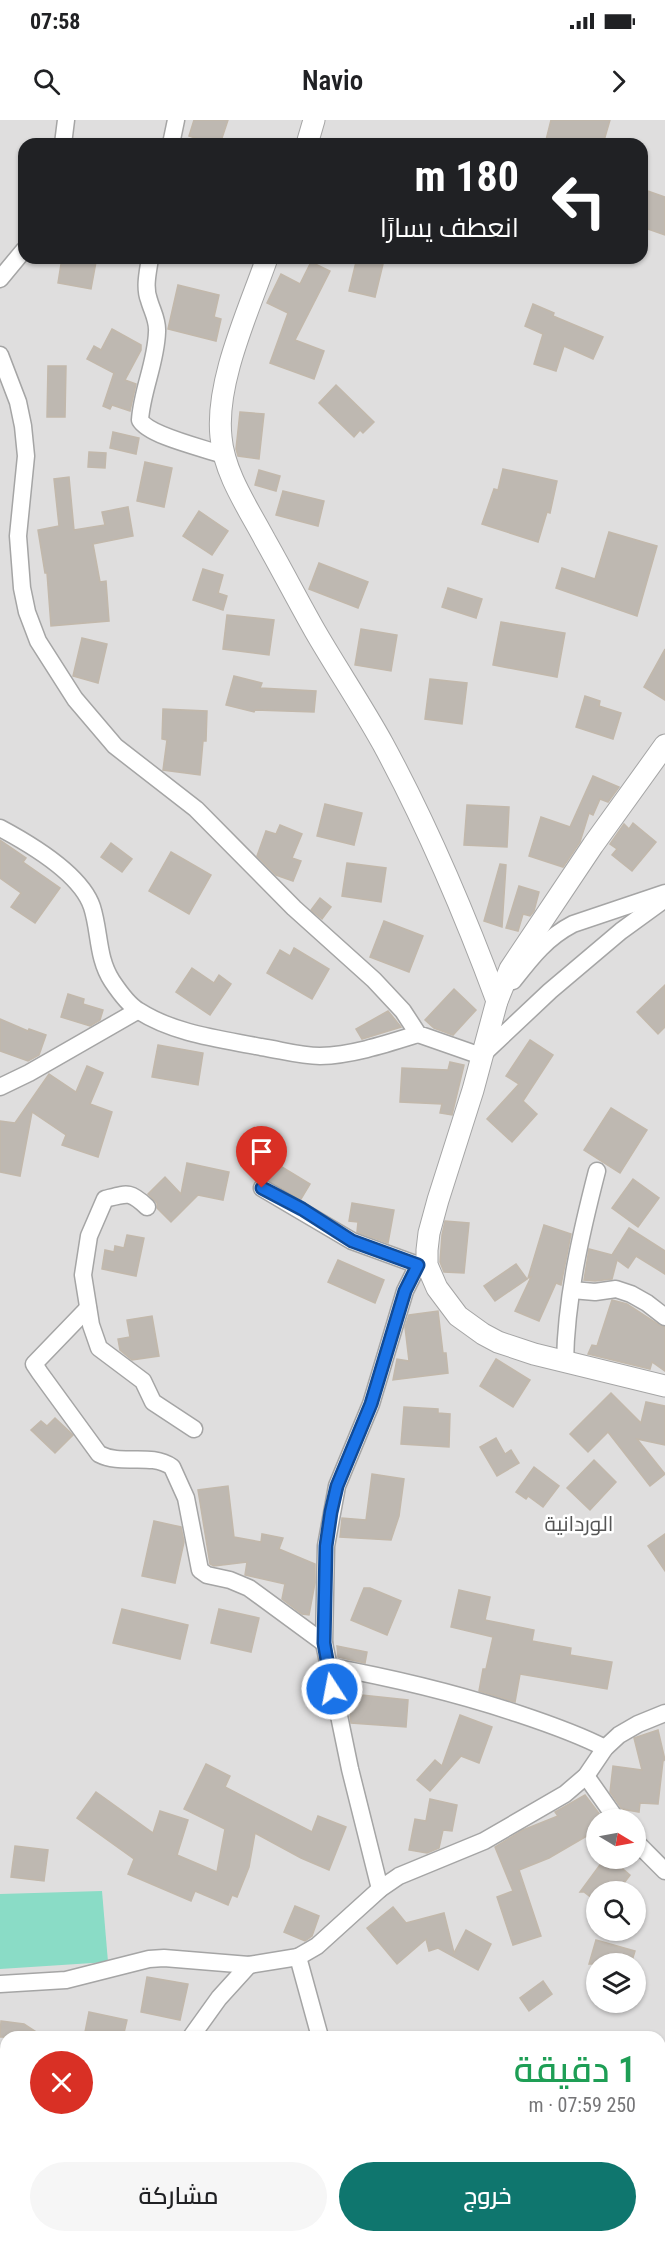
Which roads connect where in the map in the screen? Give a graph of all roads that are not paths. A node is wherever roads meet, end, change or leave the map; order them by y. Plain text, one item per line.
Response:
1 (66, 120) edge
2 (176, 120) edge
3 (314, 120) edge
4 (64, 138) edge
5 (172, 138) edge
6 (309, 138) edge
7 (18, 257) edge
8 (149, 264) edge
9 (265, 264) edge
10 (0, 279) edge
11 (0, 355) edge
12 (223, 454) junction
13 (665, 745) edge
14 (0, 828) edge
15 (665, 893) edge
16 (665, 899) edge
17 (497, 1000) junction
18 (137, 1011) junction
19 (418, 1034) junction
20 (481, 1056) junction
21 (0, 1087) edge
22 (597, 1171) dead end
23 (262, 1188) dead end
24 (147, 1207) dead end
25 (422, 1265) junction
26 (572, 1290) junction
27 (88, 1308) junction
28 (665, 1317) edge
29 (565, 1362) junction
30 (665, 1386) edge
31 (194, 1429) dead end
32 (324, 1643) junction
33 (327, 1666) junction
34 (665, 1713) edge
35 (605, 1748) junction
36 (586, 1776) junction
37 (609, 1809) edge
38 (646, 1852) edge
39 (665, 1871) edge
40 (380, 1889) junction
41 (297, 1957) junction
42 (249, 1965) junction
43 (0, 1984) edge
44 (195, 2031) edge
45 (318, 2031) edge

1 - 4 street
2 - 5 street
3 - 6 street
7 - 10 street
8 - 12 street
9 - 12 street
11 - 19 street
12 - 17 street
13 - 17 street
14 - 18 street
15 - 17 street
16 - 20 street
17 - 20 street
18 - 19 street
18 - 21 street
19 - 20 street
20 - 25 street
22 - 26 street
23 - 25 street
24 - 27 street
25 - 29 street
25 - 32 street
26 - 28 street
26 - 29 street
27 - 31 street
27 - 32 street
29 - 30 street
32 - 33 street
33 - 35 street
33 - 40 street
34 - 35 street
35 - 36 street
36 - 37 street
36 - 40 street
38 - 39 street
40 - 41 street
41 - 42 street
41 - 45 street
42 - 43 street
42 - 44 street

